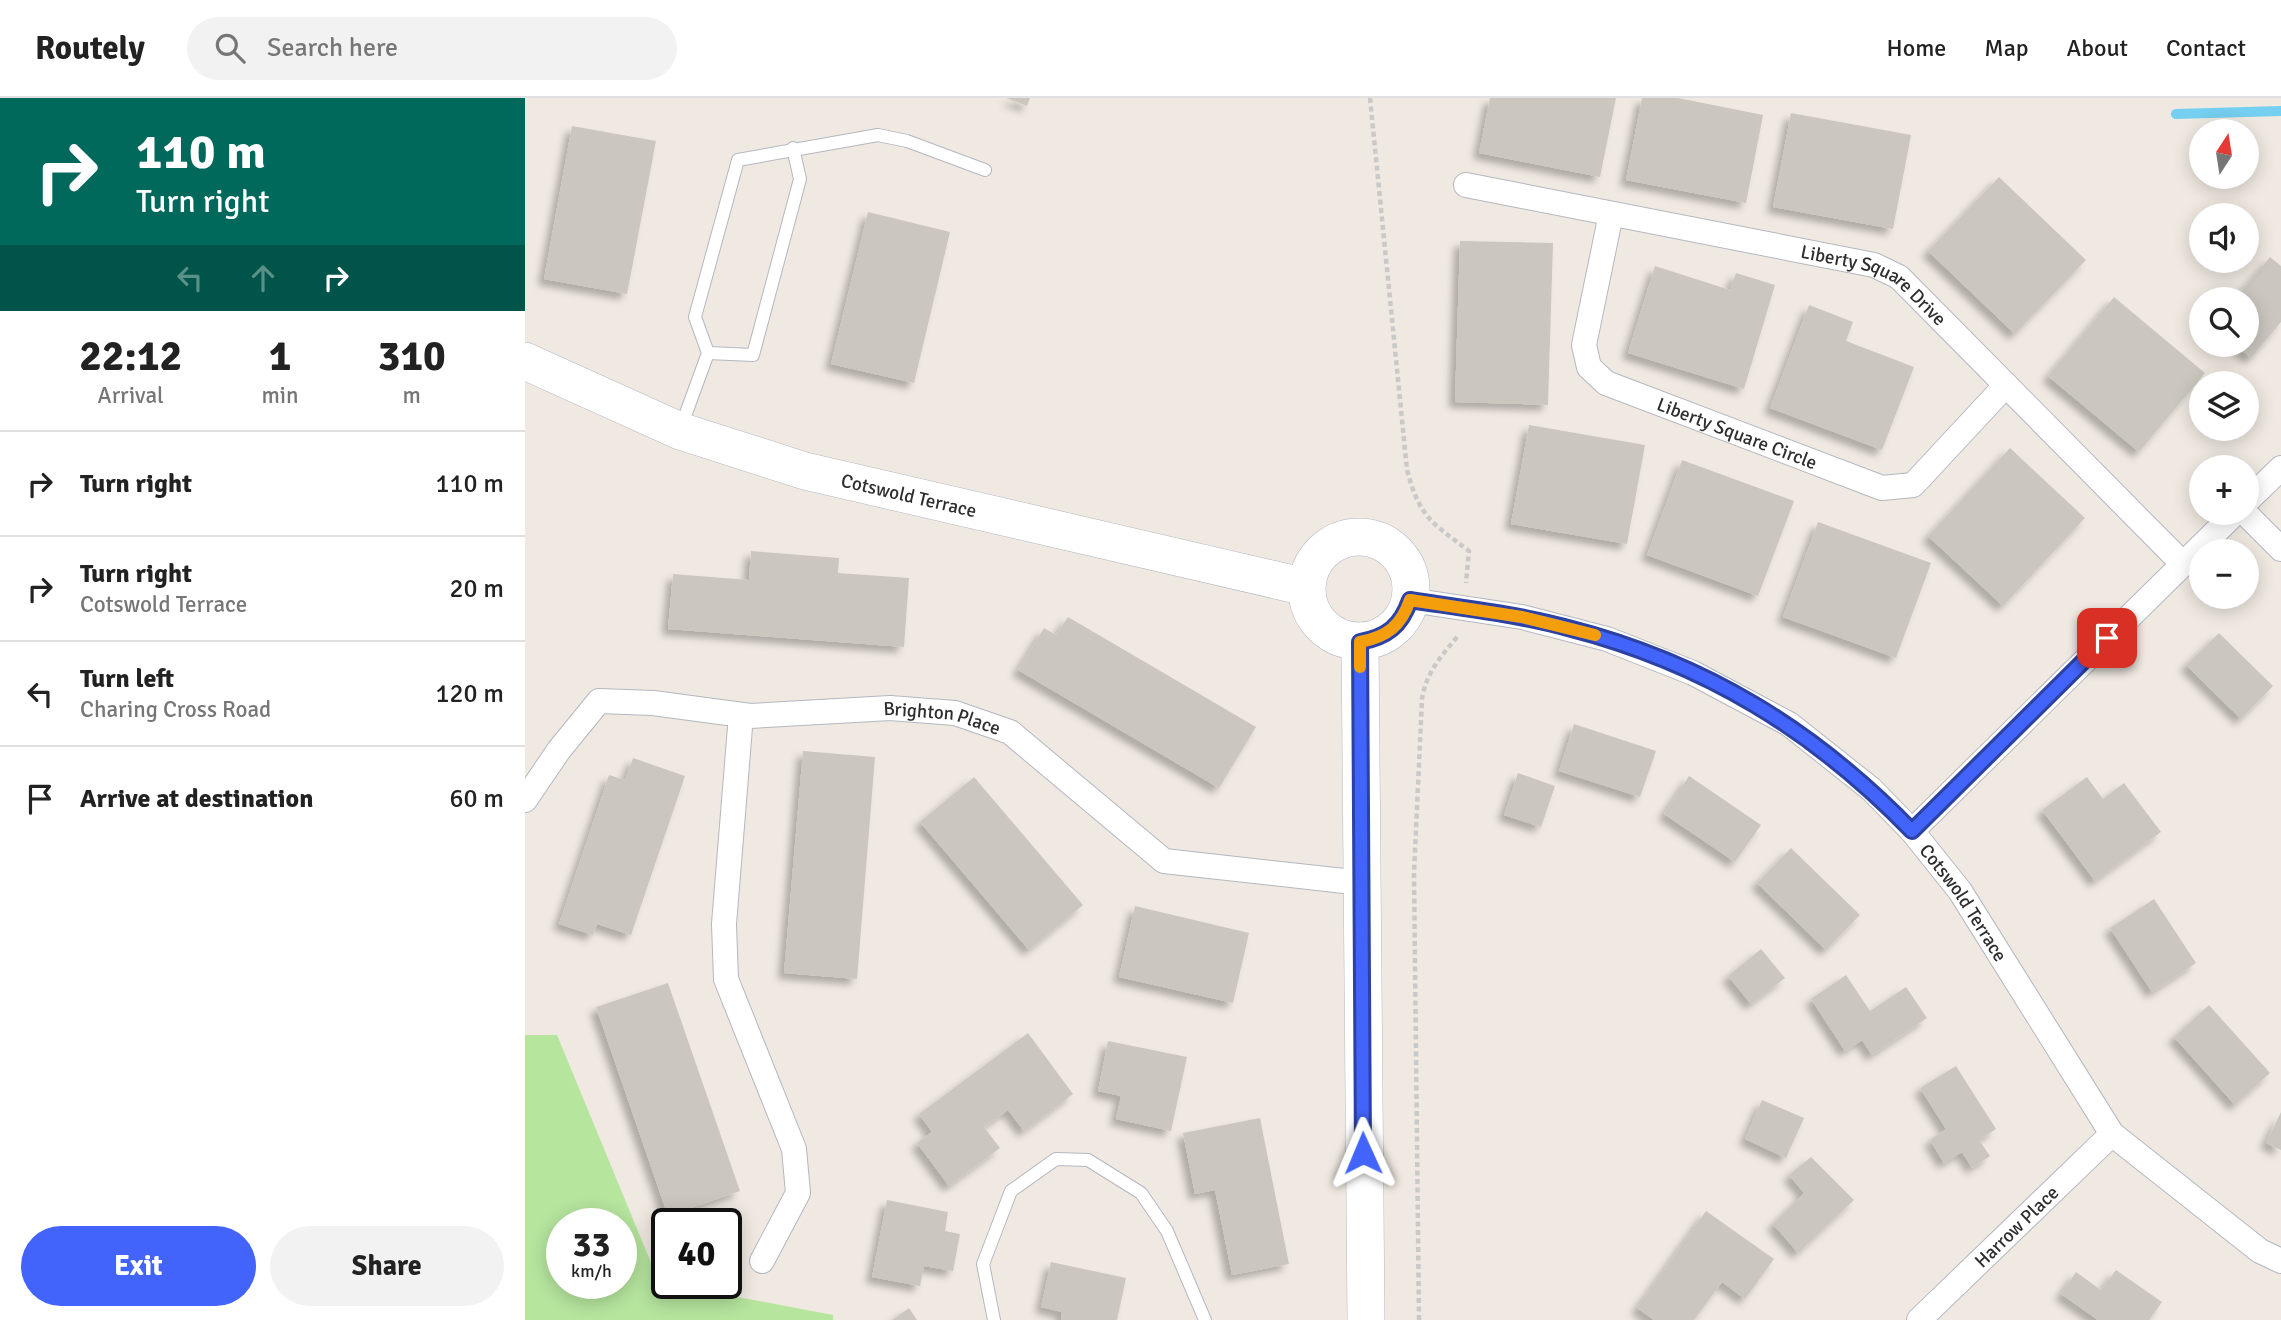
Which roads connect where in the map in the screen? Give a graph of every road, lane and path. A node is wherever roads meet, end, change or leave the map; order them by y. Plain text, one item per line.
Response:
1 (1370, 98) edge
2 (793, 148) junction
3 (985, 170) dead end
4 (1466, 185) dead end
5 (1611, 214) junction
6 (708, 353) junction
7 (525, 361) edge
8 (2006, 385) junction
9 (680, 430) junction
10 (2281, 468) edge
11 (2259, 489) edge
12 (2223, 525) edge
13 (2257, 525) edge
14 (2281, 549) edge
15 (2183, 564) junction
16 (1306, 587) junction
17 (1410, 600) junction
18 (1463, 608) junction
19 (1360, 642) junction
20 (741, 715) junction
21 (525, 800) edge
22 (1912, 831) junction
23 (1362, 883) junction
24 (2112, 1134) junction
25 (762, 1261) dead end
26 (2281, 1261) edge
27 (994, 1320) edge
28 (1205, 1320) edge
29 (1366, 1320) edge
30 (1419, 1320) edge
31 (1919, 1320) edge

1 - 18 path
2 - 3 lane
2 - 6 lane
2 - 6 lane
4 - 5 street, Liberty Square Drive
5 - 8 street, Liberty Square Drive
5 - 8 street, Liberty Square Circle
6 - 9 lane
7 - 9 street, Cotswold Terrace
8 - 15 street, Liberty Square Drive
9 - 16 street, Cotswold Terrace
10 - 11 street
12 - 15 street
13 - 14 street
15 - 22 street
16 - 17 street
16 - 19 street
17 - 18 street, Cotswold Terrace
17 - 19 street
18 - 22 street, Cotswold Terrace
18 - 30 path
19 - 23 street
20 - 21 street, Brighton Place
20 - 23 street, Brighton Place
20 - 25 street
22 - 24 street, Cotswold Terrace
23 - 29 street
24 - 26 street, Cotswold Terrace
24 - 31 street, Harrow Place
27 - 28 lane

